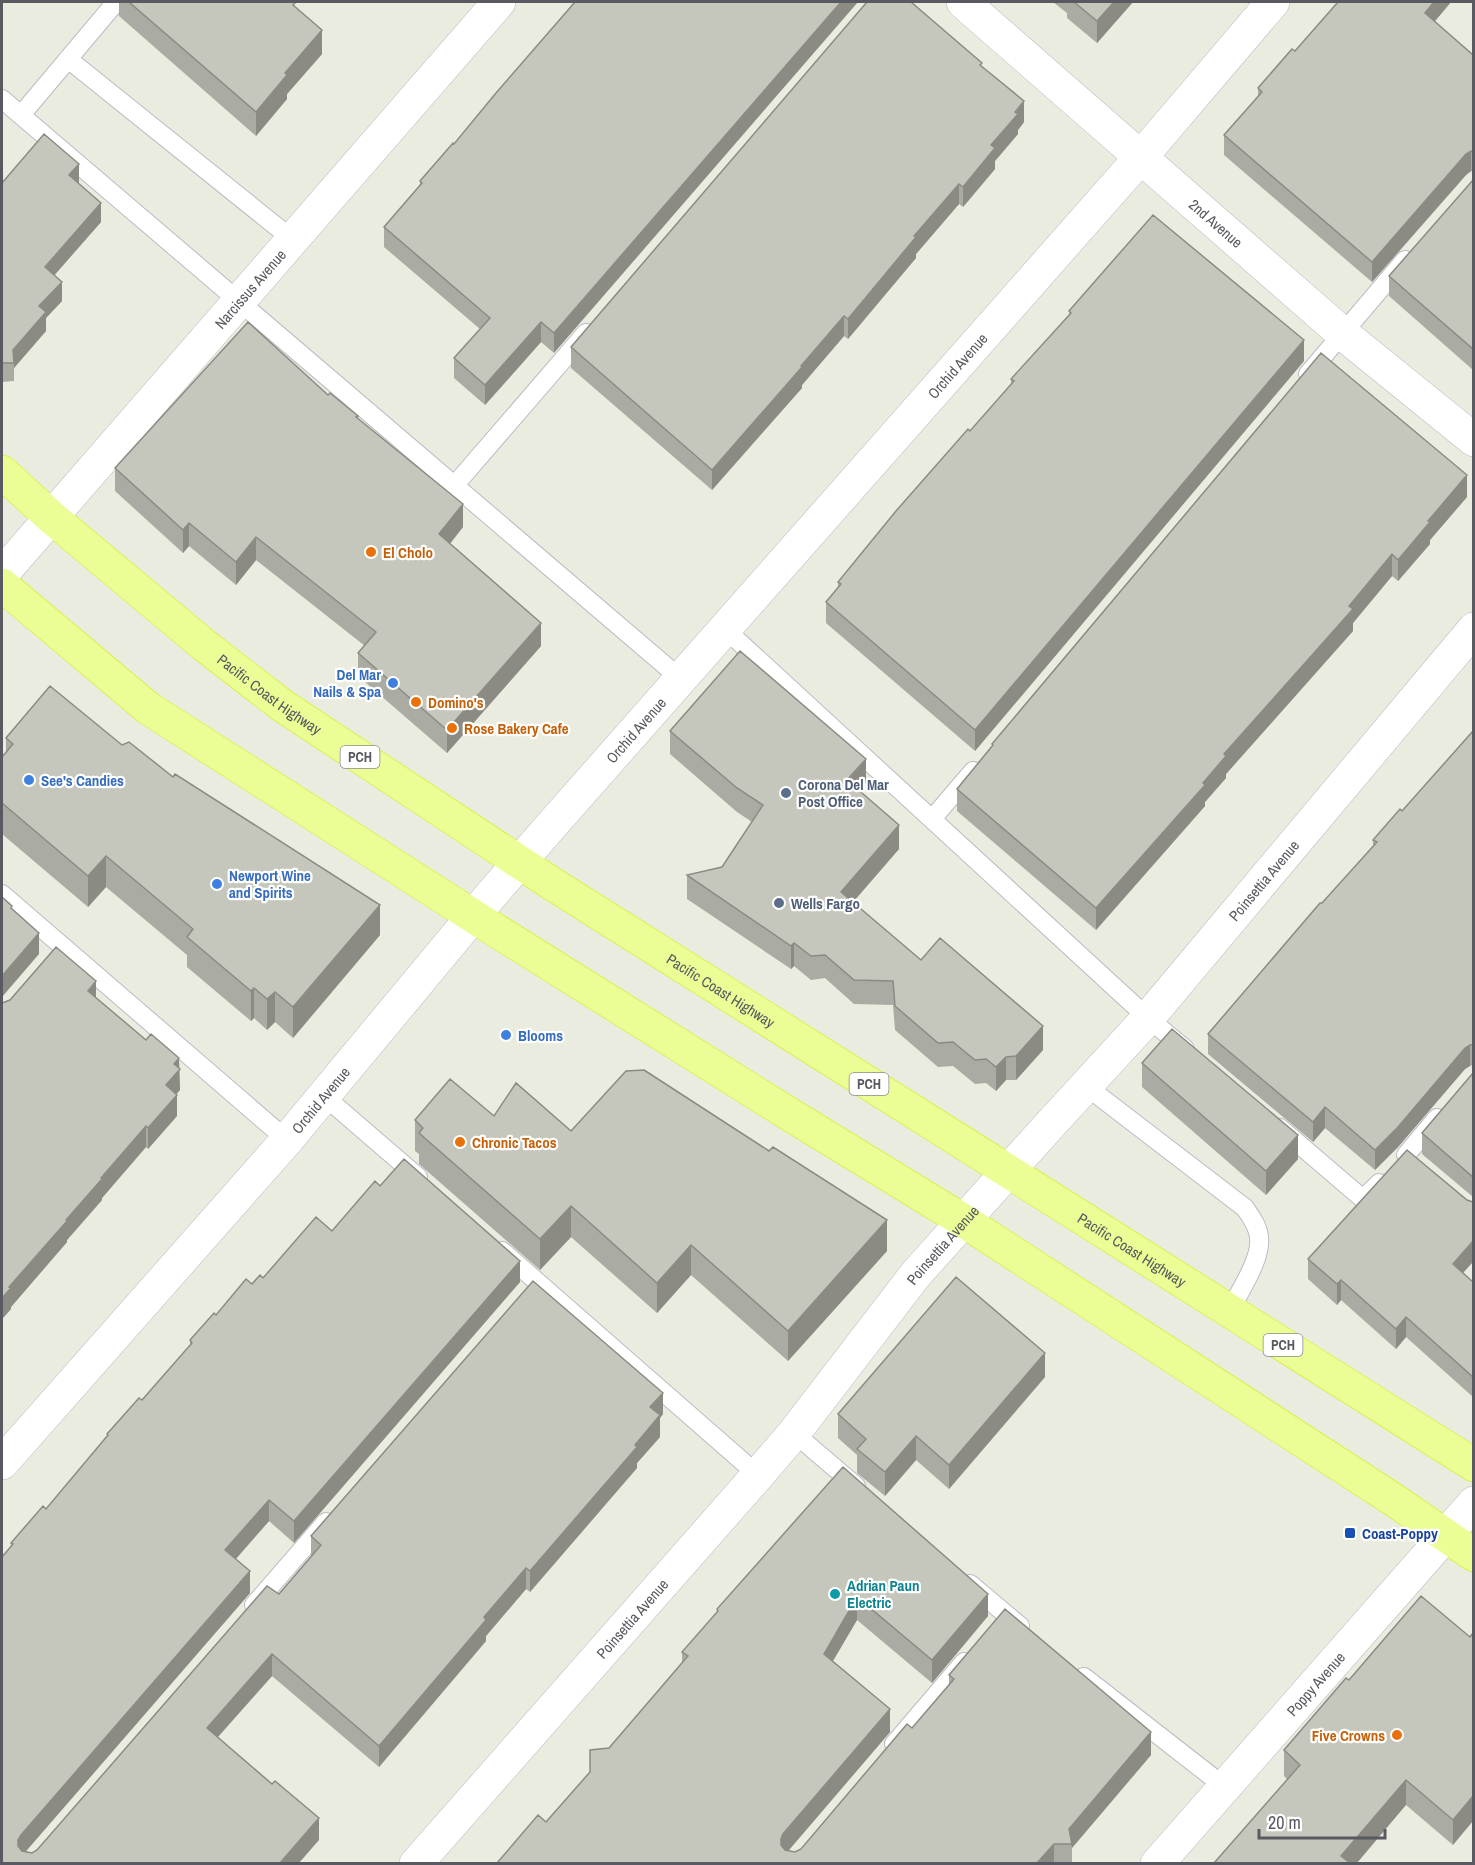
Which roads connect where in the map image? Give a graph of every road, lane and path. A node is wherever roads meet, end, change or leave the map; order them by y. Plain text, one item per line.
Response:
1 (116, 2) edge
2 (499, 2) edge
3 (963, 2) edge
4 (1273, 2) edge
5 (68, 59) junction
6 (2, 99) edge
7 (21, 115) junction
8 (1141, 157) junction
9 (292, 239) junction
10 (1419, 244) edge
11 (238, 301) junction
12 (601, 315) edge
13 (1342, 333) junction
14 (1296, 388) edge
15 (1473, 440) edge
16 (2, 472) edge
17 (454, 486) junction
18 (51, 517) junction
19 (2, 574) edge
20 (2, 585) edge
21 (725, 628) junction
22 (1473, 629) edge
23 (681, 679) junction
24 (986, 755) edge
25 (932, 819) junction
26 (520, 862) junction
27 (2, 894) edge
28 (474, 916) junction
29 (1148, 1018) junction
30 (1195, 1057) edge
31 (1086, 1086) junction
32 (324, 1096) junction
33 (1451, 1102) edge
34 (1266, 1117) edge
35 (287, 1140) junction
36 (1406, 1155) junction
37 (1423, 1169) edge
38 (1008, 1172) junction
39 (430, 1188) edge
40 (964, 1221) junction
41 (492, 1242) edge
42 (1229, 1312) junction
43 (794, 1433) junction
44 (2, 1463) edge
45 (1473, 1465) edge
46 (758, 1475) junction
47 (873, 1501) edge
48 (1473, 1503) edge
49 (341, 1505) edge
50 (1444, 1536) junction
51 (1473, 1555) edge
52 (961, 1576) edge
53 (240, 1622) edge
54 (1032, 1636) edge
55 (974, 1650) edge
56 (1069, 1665) edge
57 (883, 1757) edge
58 (1225, 1787) junction
59 (416, 1863) edge
60 (1157, 1863) edge

1 - 5 lane
2 - 9 street, Narcissus Avenue
3 - 8 street, 2nd Avenue
4 - 8 street, Orchid Avenue
5 - 7 lane
5 - 9 lane
6 - 7 lane
7 - 11 lane
8 - 13 street, 2nd Avenue
8 - 21 street, Orchid Avenue
9 - 11 street, Narcissus Avenue
10 - 13 lane
11 - 17 lane
11 - 18 street, Narcissus Avenue
12 - 17 lane
13 - 14 lane
13 - 15 street, 2nd Avenue
16 - 18 highway, Pacific Coast Highway / PCH
17 - 23 lane
18 - 19 street, Narcissus Avenue
18 - 26 highway, Pacific Coast Highway / PCH
20 - 28 highway
21 - 23 street, Orchid Avenue
21 - 25 lane
22 - 29 street, Poinsettia Avenue
23 - 26 street, Orchid Avenue
24 - 25 lane
25 - 29 lane
26 - 28 street, Orchid Avenue
26 - 38 highway, Pacific Coast Highway / PCH
27 - 35 lane
28 - 32 street, Orchid Avenue
28 - 40 highway
29 - 30 lane
29 - 31 street, Poinsettia Avenue
31 - 38 street, Poinsettia Avenue
31 - 42 lane
32 - 35 street, Orchid Avenue
32 - 39 lane
33 - 36 lane
34 - 36 lane
35 - 44 street, Orchid Avenue
36 - 37 lane
38 - 40 street, Poinsettia Avenue
38 - 42 highway, Pacific Coast Highway / PCH
40 - 43 street, Poinsettia Avenue
40 - 50 highway
41 - 46 lane
42 - 45 highway, Pacific Coast Highway / PCH
43 - 46 street, Poinsettia Avenue
43 - 47 lane
46 - 59 street, Poinsettia Avenue
48 - 50 street, Poppy Avenue
49 - 53 lane
50 - 51 highway
50 - 58 street, Poppy Avenue
52 - 54 lane
55 - 57 lane
56 - 58 lane
58 - 60 street, Poppy Avenue

